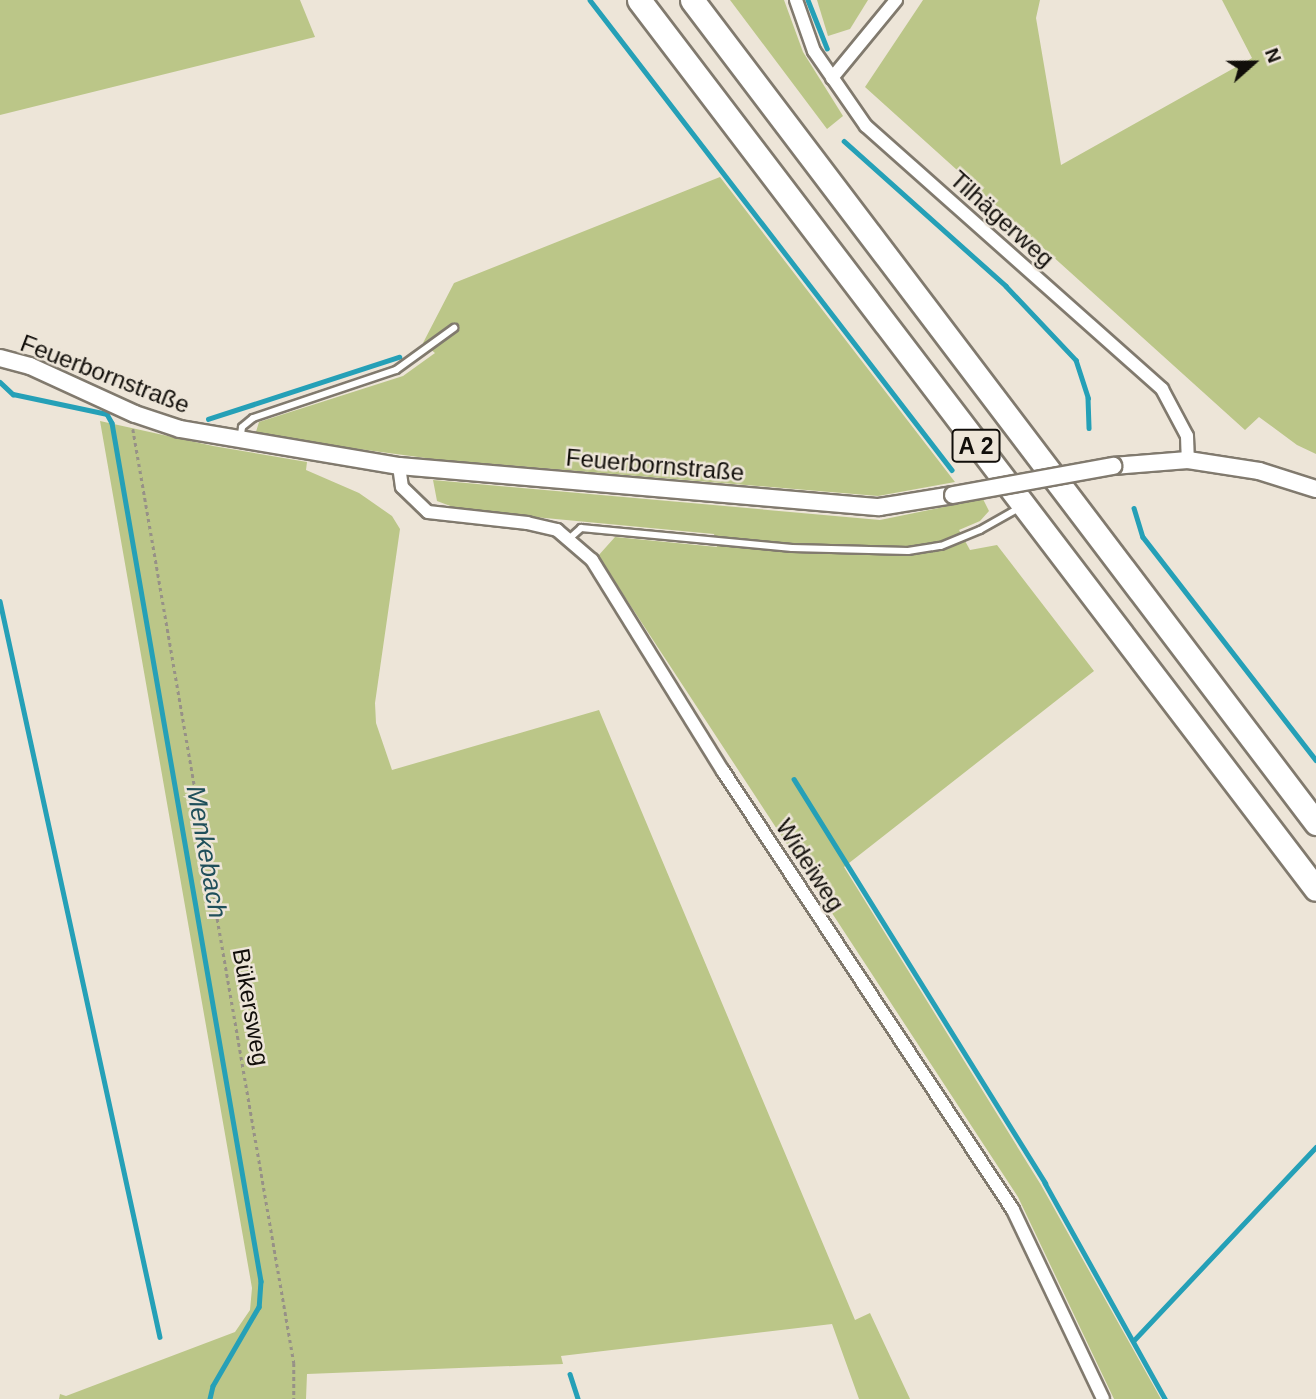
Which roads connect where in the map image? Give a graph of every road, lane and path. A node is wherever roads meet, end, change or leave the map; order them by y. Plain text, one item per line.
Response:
1 (639, 0) edge
2 (692, 0) edge
3 (796, 0) edge
4 (896, 0) edge
5 (832, 78) junction
6 (454, 328) dead end
7 (0, 358) edge
8 (135, 414) junction
9 (240, 442) junction
10 (1188, 460) junction
11 (399, 466) junction
12 (1316, 489) edge
13 (1022, 506) junction
14 (570, 538) junction
15 (1316, 823) edge
16 (1316, 889) edge
17 (294, 1399) edge
18 (1103, 1399) edge

1 - 13 highway, A 2
2 - 15 highway, A 2
3 - 5 street, Tilhägerweg
4 - 5 street
5 - 10 street, Tilhägerweg
6 - 9 lane
7 - 8 street, Feuerbornstraße
8 - 9 street, Feuerbornstraße
8 - 17 path, Bükersweg
9 - 11 street, Feuerbornstraße
10 - 11 street, Feuerbornstraße, bridge
10 - 12 street, Feuerbornstraße
11 - 14 street, Wideiweg
13 - 14 lane
13 - 16 highway, A 2
14 - 18 street, Wideiweg

